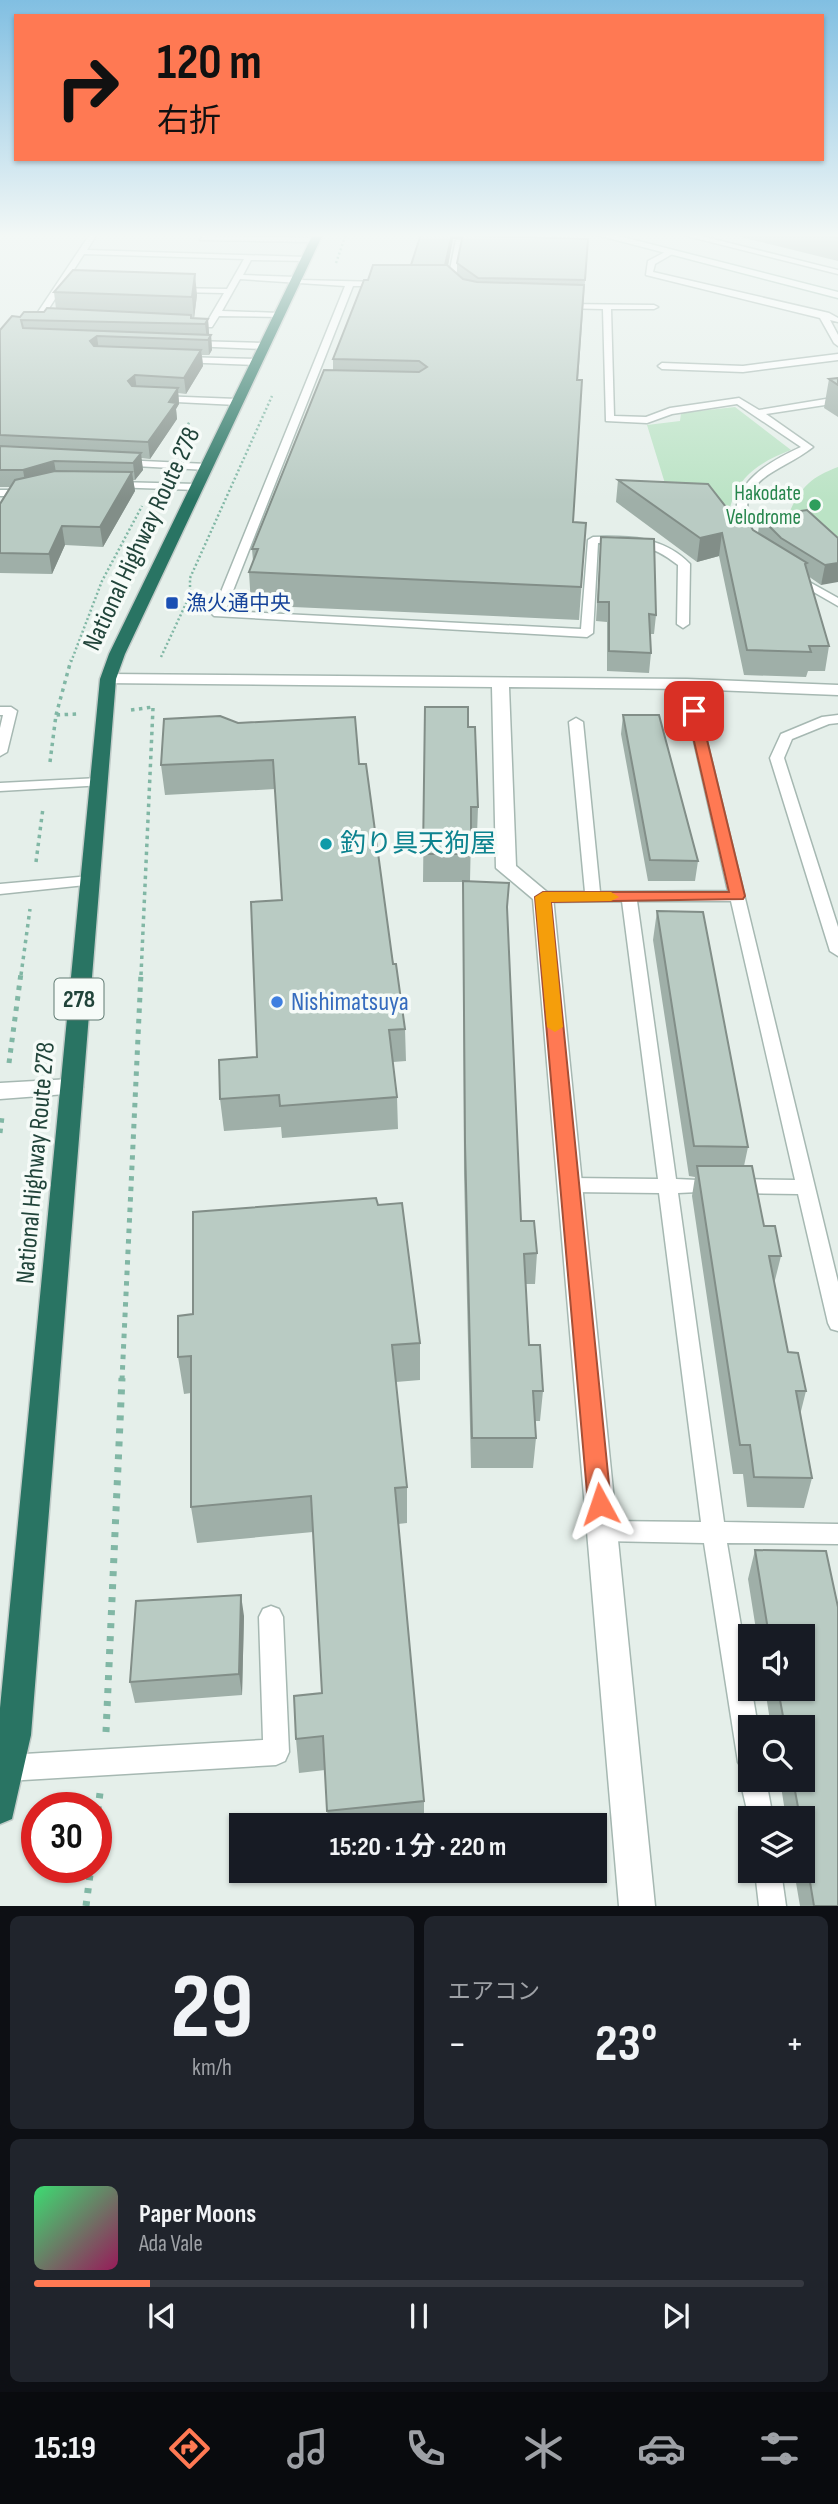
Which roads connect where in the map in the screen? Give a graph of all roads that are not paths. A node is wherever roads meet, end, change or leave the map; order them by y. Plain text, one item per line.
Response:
1 (210, 323) edge
2 (275, 323) edge
3 (334, 323) edge
4 (607, 323) edge
5 (827, 323) edge
6 (183, 324) edge
7 (838, 343) edge
8 (177, 344) edge
9 (260, 354) junction
10 (838, 357) edge
11 (168, 359) edge
12 (662, 366) dead end
13 (306, 392) junction
14 (319, 392) edge
15 (150, 398) edge
16 (838, 400) edge
17 (237, 402) junction
18 (757, 413) junction
19 (112, 462) edge
20 (206, 467) junction
21 (99, 485) edge
22 (197, 487) junction
23 (35, 491) edge
24 (0, 493) edge
25 (755, 549) edge
26 (785, 569) edge
27 (838, 603) edge
28 (683, 624) dead end
29 (108, 679) junction
30 (500, 683) junction
31 (687, 684) junction
32 (838, 690) edge
33 (0, 710) edge
34 (838, 719) edge
35 (576, 722) dead end
36 (1, 743) edge
37 (99, 782) junction
38 (0, 787) edge
39 (90, 880) junction
40 (0, 889) edge
41 (737, 896) junction
42 (543, 897) junction
43 (593, 897) junction
44 (629, 897) junction
45 (838, 951) edge
46 (71, 1087) junction
47 (0, 1091) edge
48 (570, 1185) junction
49 (666, 1186) junction
50 (806, 1187) junction
51 (838, 1323) edge
52 (602, 1531) junction
53 (714, 1532) junction
54 (838, 1534) edge
55 (271, 1617) dead end
56 (743, 1715) edge
57 (8, 1768) junction
58 (0, 1807) edge
59 (770, 1883) edge
60 (637, 1906) edge
61 (773, 1906) edge

1 - 6 lane
2 - 9 highway, National Highway Route 278 / 278
3 - 13 lane
4 - 18 lane
5 - 7 lane
8 - 9 lane
9 - 11 lane
9 - 17 highway, National Highway Route 278 / 278
10 - 12 lane
13 - 14 lane
13 - 28 lane
15 - 17 lane
16 - 18 lane
17 - 20 highway, National Highway Route 278 / 278
18 - 25 lane
19 - 20 lane
20 - 22 highway, National Highway Route 278 / 278
21 - 22 lane
22 - 29 highway, National Highway Route 278 / 278
23 - 24 lane
26 - 27 lane
29 - 30 street
29 - 37 highway, National Highway Route 278 / 278
30 - 31 street
30 - 42 street
31 - 32 street
31 - 41 lane
33 - 36 lane
34 - 45 lane
35 - 43 lane
37 - 38 lane
37 - 39 highway, National Highway Route 278 / 278
39 - 40 lane
39 - 46 highway, National Highway Route 278 / 278
41 - 44 lane
41 - 50 lane
42 - 43 lane
42 - 48 street
43 - 44 lane
44 - 49 lane
46 - 47 street
46 - 57 highway, National Highway Route 278 / 278
48 - 49 lane
48 - 52 street
49 - 50 lane
49 - 53 lane
50 - 51 lane
52 - 53 lane
52 - 60 street
53 - 54 lane
53 - 56 lane
55 - 57 lane
57 - 58 highway, National Highway Route 278 / 278
59 - 61 lane

